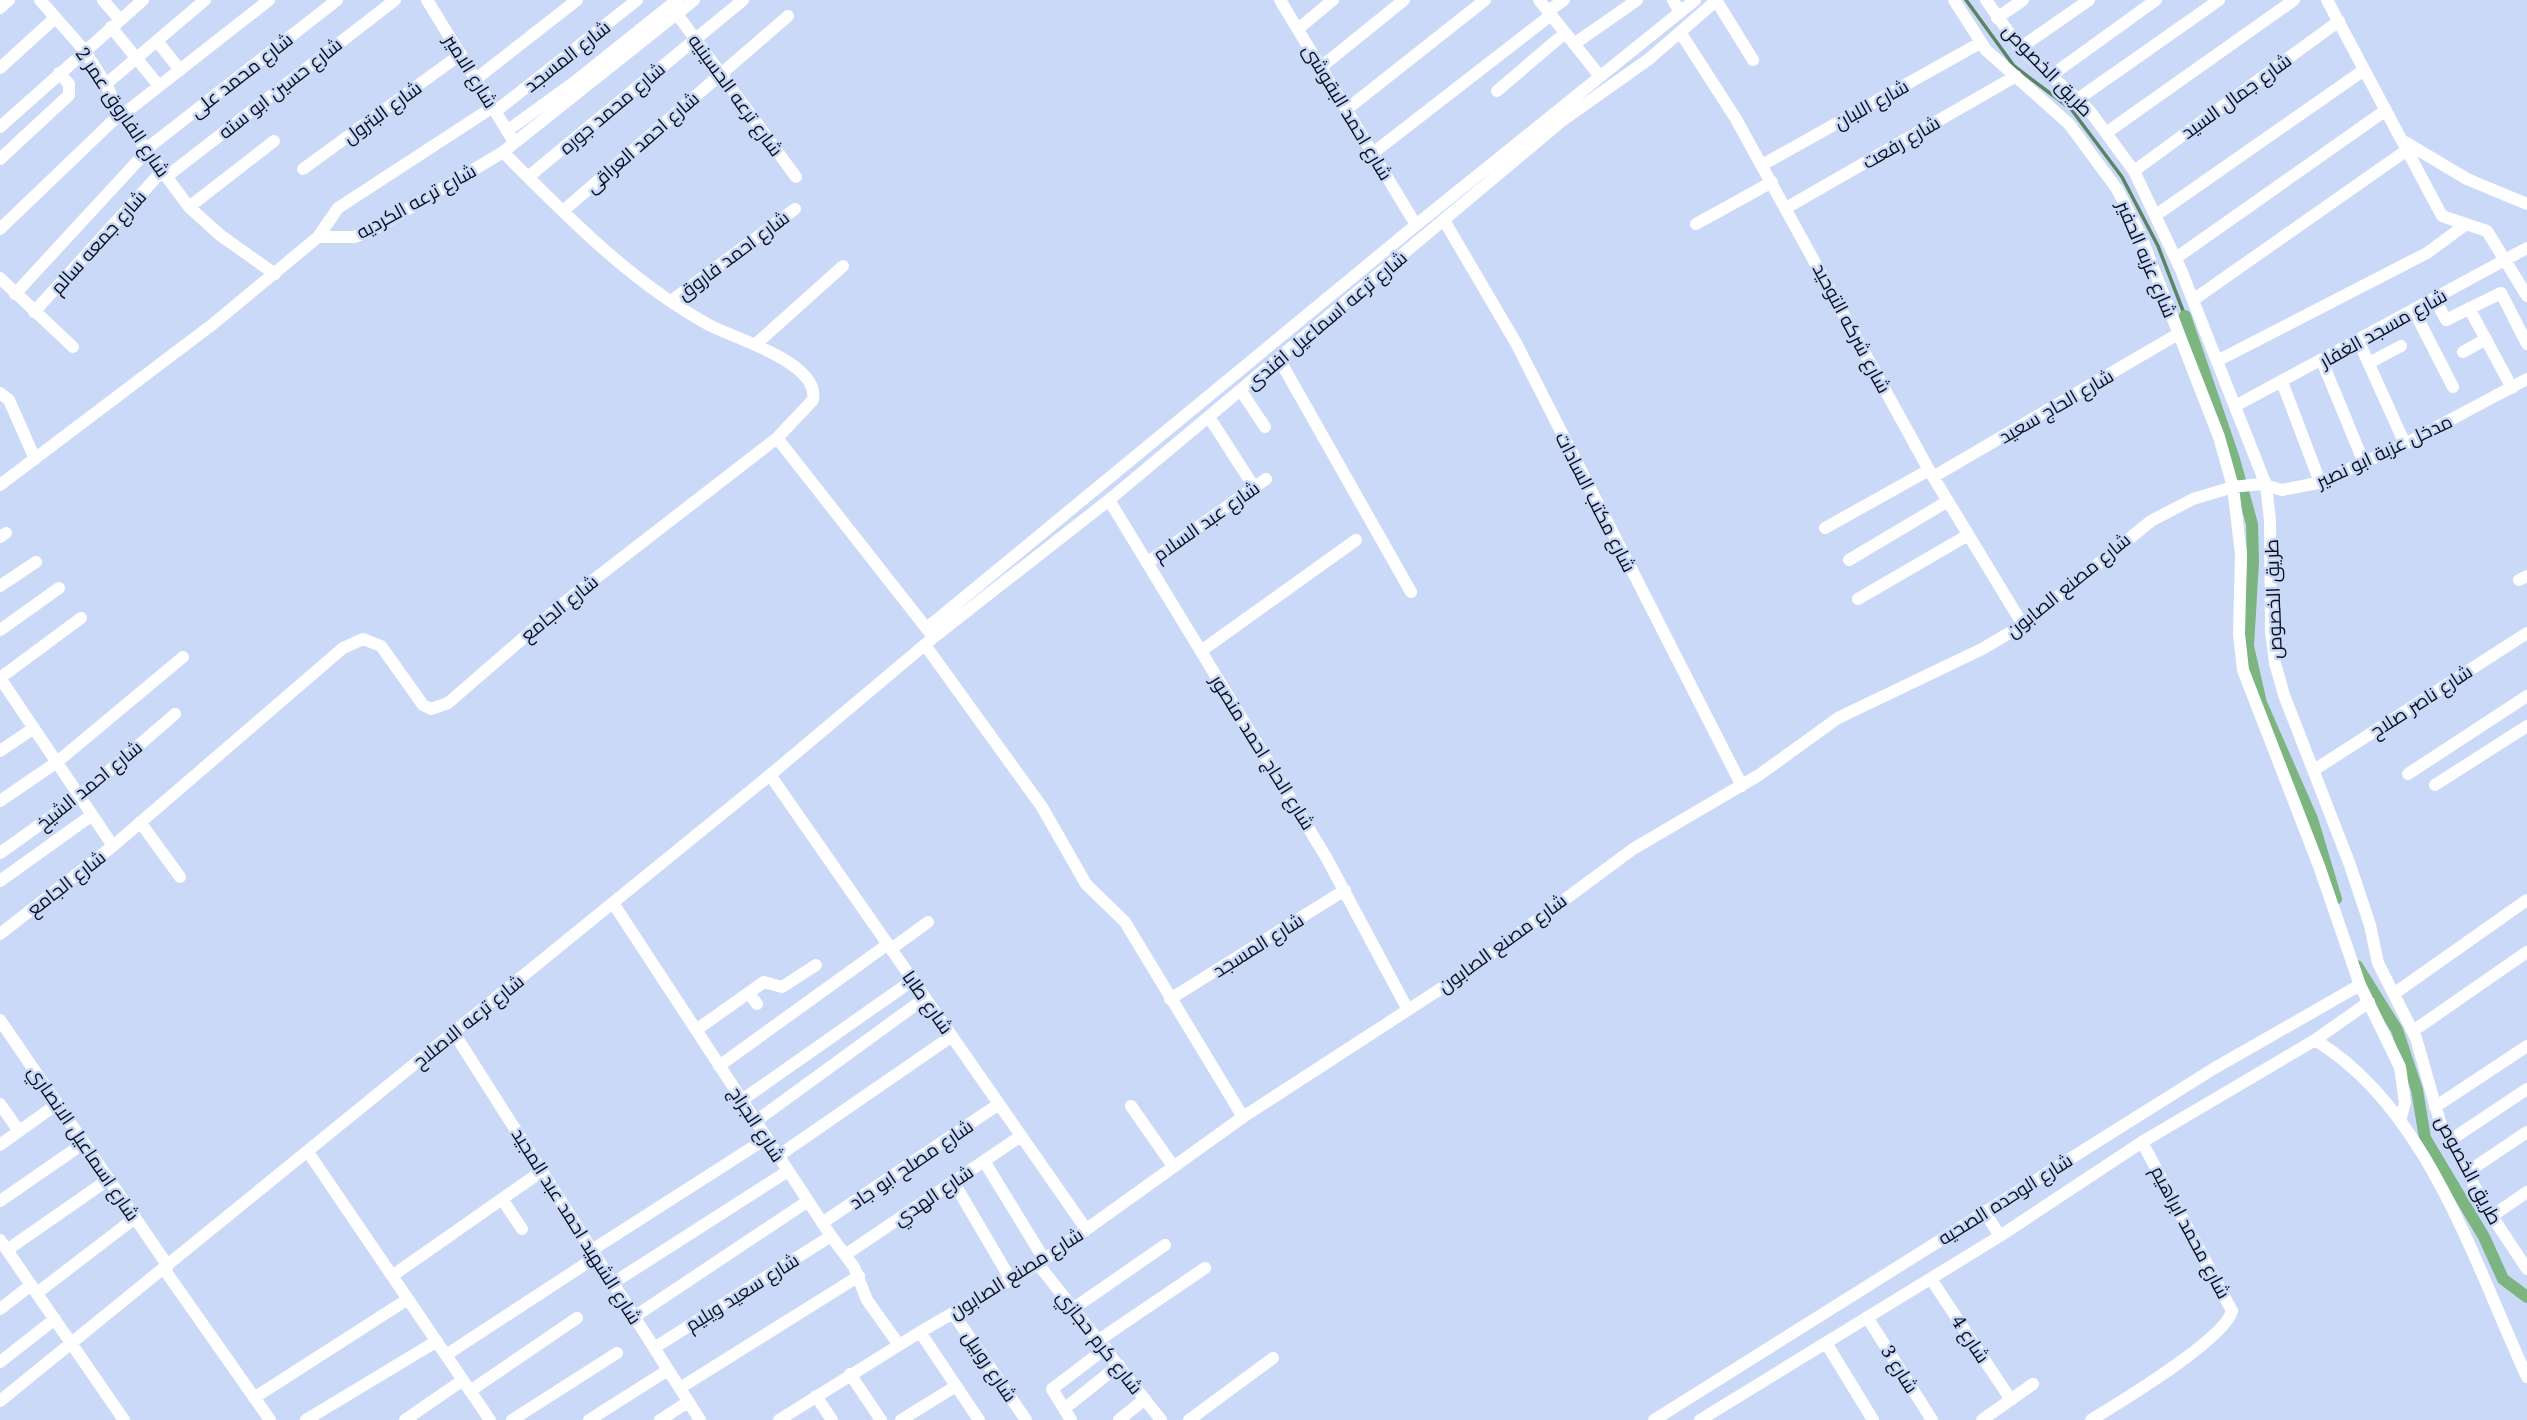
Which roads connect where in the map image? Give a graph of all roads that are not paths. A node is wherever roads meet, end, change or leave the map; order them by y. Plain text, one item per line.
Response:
1 (9, 0) edge
2 (40, 0) edge
3 (103, 0) edge
4 (143, 0) edge
5 (205, 0) edge
6 (269, 0) edge
7 (337, 0) edge
8 (395, 0) edge
9 (427, 0) edge
10 (577, 0) edge
11 (637, 0) edge
12 (743, 0) edge
13 (1280, 0) edge
14 (1333, 0) edge
15 (1404, 0) edge
16 (1485, 0) edge
17 (1539, 0) edge
18 (1564, 0) edge
19 (1637, 0) edge
20 (1673, 0) edge
21 (1695, 0) edge
22 (1717, 0) edge
23 (1954, 0) edge
24 (1986, 0) edge
25 (2023, 0) edge
26 (2089, 0) edge
27 (2156, 0) edge
28 (2219, 0) edge
29 (2294, 0) edge
30 (2327, 0) edge
31 (682, 4) edge
32 (0, 8) edge
33 (1680, 12) junction
34 (1550, 13) junction
35 (788, 16) dead end
36 (55, 18) junction
37 (1997, 18) junction
38 (2339, 21) junction
39 (115, 23) junction
40 (1298, 29) junction
41 (1680, 32) junction
42 (1565, 33) junction
43 (695, 39) junction
44 (157, 41) junction
45 (1980, 43) junction
46 (1574, 44) junction
47 (2020, 48) junction
48 (83, 50) junction
49 (461, 54) junction
50 (136, 58) junction
51 (1753, 60) dead end
52 (1321, 66) junction
53 (0, 68) edge
54 (180, 70) junction
55 (2364, 70) junction
56 (59, 73) junction
57 (721, 74) junction
58 (1599, 75) junction
59 (2052, 75) junction
60 (2016, 76) junction
61 (476, 79) junction
62 (106, 84) junction
63 (159, 86) junction
64 (1497, 91) dead end
65 (2078, 99) junction
66 (495, 109) junction
67 (1347, 109) junction
68 (2386, 110) junction
69 (121, 115) junction
70 (0, 127) edge
71 (507, 131) junction
72 (2106, 133) junction
73 (274, 141) dead end
74 (514, 142) junction
75 (2404, 145) junction
76 (146, 151) junction
77 (503, 152) junction
78 (1373, 153) junction
79 (0, 159) edge
80 (1762, 165) junction
81 (303, 169) dead end
82 (2134, 171) junction
83 (164, 174) junction
84 (528, 177) junction
85 (796, 177) dead end
86 (1772, 182) junction
87 (2527, 204) edge
88 (189, 207) junction
89 (1786, 208) junction
90 (795, 209) dead end
91 (563, 211) junction
92 (2156, 215) junction
93 (1445, 222) junction
94 (2, 223) edge
95 (1696, 223) dead end
96 (1416, 225) junction
97 (2465, 225) junction
98 (318, 237) junction
99 (2527, 248) edge
100 (2176, 258) junction
101 (2504, 260) junction
102 (1369, 264) junction
103 (843, 266) dead end
104 (275, 274) junction
105 (1377, 276) junction
106 (0, 278) edge
107 (15, 294) junction
108 (2527, 296) edge
109 (2435, 299) junction
110 (2193, 300) junction
111 (671, 302) junction
112 (2469, 308) junction
113 (2414, 311) junction
114 (34, 312) junction
115 (2178, 334) junction
116 (2486, 340) junction
117 (2359, 342) junction
118 (756, 344) junction
119 (2527, 344) edge
120 (2401, 346) dead end
121 (73, 347) dead end
122 (2463, 352) dead end
123 (1279, 359) junction
124 (2217, 361) junction
125 (2322, 361) junction
126 (2369, 363) junction
127 (2527, 379) edge
128 (2282, 382) junction
129 (2454, 387) dead end
130 (2512, 388) junction
131 (1241, 391) junction
132 (0, 393) edge
133 (2237, 405) junction
134 (1209, 417) junction
135 (1265, 427) dead end
136 (777, 438) junction
137 (2405, 444) junction
138 (35, 459) junction
139 (2364, 463) junction
140 (1931, 474) junction
141 (1266, 479) dead end
142 (2320, 482) junction
143 (2263, 484) junction
144 (0, 485) edge
145 (2237, 486) junction
146 (1254, 487) junction
147 (1109, 500) junction
148 (1948, 501) junction
149 (1825, 528) dead end
150 (1968, 534) junction
151 (1356, 540) dead end
152 (1849, 560) dead end
153 (36, 562) dead end
154 (1147, 563) junction
155 (0, 586) edge
156 (60, 588) dead end
157 (1411, 592) dead end
158 (1858, 599) dead end
159 (81, 618) dead end
160 (2023, 625) junction
161 (0, 630) edge
162 (2527, 633) edge
163 (929, 637) junction
164 (1201, 652) junction
165 (183, 657) dead end
166 (0, 678) edge
167 (5, 695) edge
168 (2527, 696) edge
169 (175, 713) dead end
170 (2527, 726) edge
171 (34, 728) junction
172 (0, 751) edge
173 (57, 762) junction
174 (2314, 769) junction
175 (2408, 774) dead end
176 (770, 775) junction
177 (2435, 785) dead end
178 (1742, 786) junction
179 (80, 796) junction
180 (0, 801) edge
181 (92, 815) junction
182 (140, 822) junction
183 (113, 846) junction
184 (0, 853) edge
185 (180, 877) dead end
186 (0, 881) edge
187 (1345, 890) junction
188 (2527, 900) edge
189 (613, 904) junction
190 (928, 922) dead end
191 (0, 934) edge
192 (890, 947) junction
193 (2527, 952) edge
194 (816, 965) dead end
195 (913, 980) junction
196 (2360, 985) junction
197 (749, 993) junction
198 (2395, 993) junction
199 (925, 998) junction
200 (1171, 999) junction
201 (2369, 1002) junction
202 (757, 1004) dead end
203 (1408, 1010) junction
204 (0, 1020) edge
205 (696, 1030) junction
206 (2413, 1031) junction
207 (454, 1033) junction
208 (952, 1036) junction
209 (2315, 1040) junction
210 (2527, 1046) edge
211 (719, 1066) junction
212 (2527, 1089) edge
213 (742, 1100) junction
214 (0, 1104) edge
215 (57, 1104) junction
216 (999, 1104) junction
217 (1132, 1106) dead end
218 (2435, 1107) junction
219 (1243, 1117) junction
220 (756, 1121) junction
221 (2400, 1121) junction
222 (19, 1131) junction
223 (2527, 1132) edge
224 (1021, 1136) junction
225 (767, 1138) junction
226 (2449, 1141) junction
227 (2142, 1142) junction
228 (83, 1143) junction
229 (0, 1145) edge
230 (308, 1152) junction
231 (778, 1156) junction
232 (984, 1161) junction
233 (1173, 1166) junction
234 (542, 1171) junction
235 (788, 1171) junction
236 (2466, 1173) junction
237 (109, 1179) junction
238 (953, 1181) junction
239 (2527, 1192) edge
240 (502, 1199) junction
241 (0, 1201) edge
242 (808, 1201) junction
243 (1984, 1211) junction
244 (2492, 1216) junction
245 (135, 1219) junction
246 (822, 1223) junction
247 (522, 1229) dead end
248 (1086, 1229) junction
249 (831, 1236) junction
250 (2000, 1236) junction
251 (2527, 1242) edge
252 (1165, 1245) dead end
253 (2515, 1251) junction
254 (4, 1252) edge
255 (594, 1254) junction
256 (845, 1255) junction
257 (1041, 1262) junction
258 (166, 1268) junction
259 (1205, 1268) dead end
260 (2527, 1269) edge
261 (392, 1276) junction
262 (859, 1276) junction
263 (1931, 1279) junction
264 (1011, 1280) junction
265 (613, 1283) junction
266 (34, 1289) junction
267 (408, 1299) junction
268 (0, 1308) edge
269 (1074, 1308) junction
270 (953, 1312) junction
271 (634, 1317) junction
272 (1867, 1317) junction
273 (578, 1318) dead end
274 (55, 1319) junction
275 (920, 1332) junction
276 (436, 1341) junction
277 (71, 1342) junction
278 (1826, 1343) junction
279 (1103, 1344) junction
280 (899, 1345) junction
281 (1773, 1347) junction
282 (654, 1348) junction
283 (617, 1353) dead end
284 (446, 1355) junction
285 (1273, 1358) dead end
286 (0, 1362) edge
287 (1119, 1365) junction
288 (1786, 1367) junction
289 (668, 1370) junction
290 (850, 1374) junction
291 (2527, 1377) edge
292 (2033, 1384) dead end
293 (467, 1385) junction
294 (956, 1386) junction
295 (680, 1388) junction
296 (816, 1396) junction
297 (254, 1398) junction
298 (1145, 1399) junction
299 (2011, 1400) junction
300 (0, 1401) edge
301 (688, 1402) junction
302 (1067, 1415) edge
303 (488, 1419) edge
304 (124, 1420) edge
305 (270, 1420) edge
306 (306, 1420) edge
307 (405, 1420) edge
308 (512, 1420) edge
309 (589, 1420) edge
310 (660, 1420) edge
311 (700, 1420) edge
312 (779, 1420) edge
313 (832, 1420) edge
314 (881, 1420) edge
315 (901, 1420) edge
316 (979, 1420) edge
317 (1026, 1420) edge
318 (1119, 1420) edge
319 (1161, 1420) edge
320 (1189, 1420) edge
321 (1654, 1420) edge
322 (1700, 1420) edge
323 (1874, 1420) edge
324 (1932, 1420) edge
325 (1982, 1420) edge
326 (2091, 1420) edge

1 - 32 street
2 - 36 street, شارع الفاروق عمر 2
3 - 39 street
4 - 39 street
5 - 44 street
6 - 54 street
7 - 76 street, شارع محمد على
8 - 83 street, شارع حسين ابو سته
9 - 49 street, شارع الامير
10 - 61 street
11 - 66 street, شارع المسجد
12 - 43 street, شارع محمد جوره
13 - 40 street, شارع احمد البقوشى
14 - 40 street
15 - 52 street
16 - 67 street
17 - 34 street
18 - 34 street
19 - 46 street
20 - 33 street
21 - 33 street, شارع ترعه اسماعيل افندى
22 - 41 street, شارع ترعه اسماعيل افندى
22 - 51 street
23 - 45 street, شارع عزبه الحفير
24 - 37 street, طريق الخصوص
25 - 37 street
26 - 47 street
27 - 59 street
28 - 65 street
29 - 72 street
30 - 38 street
31 - 43 street, شارع ترعه الحسينيه
31 - 71 street
31 - 74 street, شارع ترعه الكرديه
33 - 58 street, شارع ترعه اسماعيل افندى
34 - 42 street
34 - 78 street
35 - 57 street, شارع احمد العراقى
36 - 48 street, شارع الفاروق عمر 2
36 - 53 street
37 - 47 street, طريق الخصوص
38 - 55 street
38 - 82 street, شارع جمال السيد
39 - 48 street
39 - 50 street
40 - 52 street, شارع احمد البقوشى
41 - 80 street, شارع شركه التوحيد
41 - 93 street, شارع ترعه اسماعيل افندى
42 - 46 street
42 - 64 street
43 - 57 street, شارع ترعه الحسينيه
43 - 84 street, شارع محمد جوره
44 - 50 street
44 - 54 street
45 - 60 street, شارع عزبه الحفير
45 - 80 street, شارع اللبان
46 - 58 street
47 - 59 street, طريق الخصوص
48 - 56 street
48 - 62 street, شارع الفاروق عمر 2
49 - 61 street, شارع الامير
49 - 81 street, شارع البترول
50 - 62 street
50 - 63 street
52 - 67 street, شارع احمد البقوشى
54 - 63 street
55 - 68 street
55 - 92 street
56 - 70 street
56 - 79 street
57 - 85 street, شارع ترعه الحسينيه
57 - 91 street, شارع احمد العراقى
58 - 96 street, شارع ترعه اسماعيل افندى
59 - 65 street, طريق الخصوص
60 - 89 street, شارع رفعت
60 - 115 street, شارع عزبه الحفير
61 - 66 street, شارع الامير
62 - 69 street, شارع الفاروق عمر 2
63 - 69 street
65 - 72 street, طريق الخصوص
66 - 71 street, شارع الامير
66 - 98 street, شارع المسجد
67 - 78 street, شارع احمد البقوشى
68 - 75 street
68 - 100 street
69 - 76 street, شارع الفاروق عمر 2
69 - 94 street
71 - 74 street, شارع الامير
72 - 82 street, طريق الخصوص
73 - 88 street
74 - 77 street, شارع ترعه الكرديه
75 - 87 street
75 - 97 street
75 - 110 street
76 - 83 street, شارع الفاروق عمر 2
76 - 107 street, شارع محمد على
77 - 84 street, شارع الجامع
77 - 98 street, شارع ترعه الكرديه
78 - 96 street, شارع احمد البقوشى
80 - 86 street, شارع شركه التوحيد
82 - 92 street, طريق الخصوص
83 - 88 street, شارع الفاروق عمر 2
83 - 114 street, شارع جمعه سالم
84 - 91 street, شارع الجامع
86 - 89 street, شارع شركه التوحيد
86 - 95 street
88 - 104 street, شارع الفاروق عمر 2
89 - 140 street, شارع شركه التوحيد
90 - 111 street, شارع احمد فاروق
91 - 111 street, شارع الجامع
92 - 100 street, طريق الخصوص
93 - 105 street, شارع ترعه اسماعيل افندى
93 - 178 street, شارع مكتب السادات
96 - 102 street, شارع ترعه اسماعيل افندى
97 - 101 street
97 - 124 street
98 - 104 street
99 - 101 street, شارع مسجد الغفار
100 - 110 street, طريق الخصوص
101 - 108 street
101 - 109 street, شارع مسجد الغفار
102 - 105 street
102 - 163 street, شارع ترعه اسماعيل افندى
103 - 118 street
104 - 138 street
105 - 123 street, شارع ترعه اسماعيل افندى
106 - 107 street
107 - 114 street
109 - 112 street
109 - 113 street, شارع مسجد الغفار
110 - 124 street, طريق الخصوص
111 - 118 street, شارع الجامع
112 - 116 street
112 - 119 street
113 - 117 street, شارع مسجد الغفار
113 - 129 street
114 - 121 street
115 - 140 street, شارع الحاج سعيد
115 - 145 street, شارع عزبه الحفير
116 - 122 street
116 - 130 street
117 - 125 street, شارع مسجد الغفار
117 - 126 street
118 - 136 street, شارع الجامع
120 - 126 street
123 - 131 street, شارع ترعه اسماعيل افندى
123 - 157 street
124 - 133 street, طريق الخصوص
125 - 128 street, شارع مسجد الغفار
125 - 139 street
126 - 137 street
127 - 130 street, مدخل عزبة ابو نصير
128 - 133 street, شارع مسجد الغفار
128 - 142 street
130 - 137 street, مدخل عزبة ابو نصير
131 - 134 street, شارع ترعه اسماعيل افندى
131 - 135 street
132 - 138 street
133 - 143 street, طريق الخصوص
134 - 146 street
134 - 147 street, شارع ترعه اسماعيل افندى
136 - 163 street
136 - 182 street, شارع الجامع
137 - 139 street, مدخل عزبة ابو نصير
138 - 144 street
139 - 142 street, مدخل عزبة ابو نصير
140 - 148 street, شارع شركه التوحيد
140 - 149 street, شارع الحاج سعيد
141 - 146 street, شارع عبد السلام
142 - 143 street, مدخل عزبة ابو نصير
143 - 145 street, مدخل عزبة ابو نصير
143 - 174 street, طريق الخصوص
145 - 160 street, شارع مصنع الصابون
145 - 196 street, شارع عزبه الحفير
146 - 154 street, شارع عبد السلام
147 - 154 street, شارع الحاج احمد منصور
147 - 163 street, شارع ترعه اسماعيل افندى
148 - 150 street, شارع شركه التوحيد
148 - 152 street
150 - 158 street
150 - 160 street, شارع شركه التوحيد
151 - 164 street
153 - 155 street
154 - 164 street, شارع الحاج احمد منصور
156 - 161 street
159 - 166 street
160 - 178 street, شارع مصنع الصابون
162 - 174 street, شارع ناصر صلاح
163 - 176 street, شارع ترعه الاصلاح
163 - 200 street
164 - 187 street, شارع الحاج احمد منصور
165 - 173 street
166 - 167 street
167 - 171 street
168 - 175 street
169 - 179 street, شارع احمد الشيخ
170 - 177 street
171 - 172 street
171 - 173 street
173 - 179 street
173 - 180 street
174 - 198 street, طريق الخصوص
176 - 189 street, شارع ترعه الاصلاح
176 - 192 street, شارع طابا
178 - 203 street, شارع مصنع الصابون
179 - 181 street
179 - 184 street, شارع احمد الشيخ
181 - 183 street
181 - 186 street
182 - 183 street, شارع الجامع
182 - 185 street
183 - 191 street, شارع الجامع
187 - 200 street, شارع المسجد
187 - 203 street, شارع الحاج احمد منصور
188 - 198 street
189 - 205 street, شارع الجراج
189 - 207 street, شارع ترعه الاصلاح
190 - 192 street
192 - 195 street, شارع طابا
192 - 211 street
193 - 206 street
194 - 197 street
195 - 199 street, شارع طابا
195 - 213 street
196 - 201 street, شارع عزبه الحفير
196 - 243 street, شارع الوحده الصحيه
197 - 202 street
197 - 205 street
198 - 206 street, طريق الخصوص
199 - 208 street, شارع طابا
199 - 220 street
200 - 219 street
201 - 209 street, شارع الوحده الصحيه
201 - 221 street, شارع عزبه الحفير
203 - 219 street, شارع مصنع الصابون
204 - 215 street, شارع اسماعيل الانصاري
205 - 211 street, شارع الجراج
206 - 218 street, طريق الخصوص
207 - 230 street, شارع ترعه الاصلاح
207 - 234 street, شارع الشهيد احمد عبد المجيد
208 - 216 street, شارع طابا
208 - 231 street
209 - 221 street
209 - 227 street, شارع الوحده الصحيه
210 - 218 street
211 - 213 street, شارع الجراج
212 - 226 street
213 - 220 street, شارع الجراج
214 - 222 street
215 - 222 street
215 - 228 street, شارع اسماعيل الانصاري
216 - 224 street, شارع طابا
216 - 246 street, شارع مصلح ابو جاد
217 - 233 street
218 - 226 street, طريق الخصوص
219 - 233 street, شارع مصنع الصابون
220 - 225 street, شارع الجراج
221 - 291 street
222 - 229 street
223 - 236 street
224 - 232 street, شارع الهدي
224 - 248 street, شارع طابا
225 - 231 street, شارع الجراج
225 - 255 street
226 - 236 street, طريق الخصوص
227 - 250 street, شارع الوحده الصحيه
227 - 326 street, شارع محمد ابراهيم
228 - 237 street, شارع اسماعيل الانصاري
228 - 241 street
230 - 258 street, شارع ترعه الاصلاح
230 - 261 street
231 - 235 street, شارع الجراج
232 - 238 street, شارع الهدي
232 - 257 street, شارع كرم حجازي
233 - 248 street, شارع مصنع الصابون
234 - 240 street
234 - 255 street, شارع الشهيد احمد عبد المجيد
235 - 242 street, شارع الجراج
235 - 265 street
236 - 244 street, طريق الخصوص
237 - 245 street, شارع اسماعيل الانصاري
237 - 254 street
238 - 256 street, شارع الهدي
238 - 264 street
239 - 244 street
240 - 247 street
240 - 261 street
242 - 246 street, شارع الجراج
242 - 271 street
243 - 250 street
243 - 281 street, شارع الوحده الصحيه
244 - 253 street, طريق الخصوص
245 - 258 street, شارع اسماعيل الانصاري
245 - 266 street
246 - 249 street, شارع الجراج
248 - 257 street, شارع مصنع الصابون
249 - 256 street, شارع الجراج
249 - 282 street, شارع سعيد ويليم
250 - 263 street, شارع الوحده الصحيه
251 - 253 street
252 - 269 street
253 - 260 street, طريق الخصوص
254 - 266 street
255 - 265 street, شارع الشهيد احمد عبد المجيد
255 - 284 street
256 - 262 street, شارع الجراج
257 - 264 street, شارع مصنع الصابون
257 - 269 street, شارع كرم حجازي
258 - 277 street, شارع ترعه الاصلاح
258 - 297 street, شارع اسماعيل الانصاري
259 - 279 street
261 - 267 street
262 - 280 street, شارع الجراج
262 - 295 street
263 - 272 street, شارع الوحده الصحيه
263 - 299 street, شارع 4
264 - 270 street, شارع مصنع الصابون
265 - 271 street, شارع الشهيد احمد عبد المجيد
266 - 268 street
266 - 274 street
267 - 276 street
267 - 297 street
269 - 279 street, شارع كرم حجازي
270 - 275 street, شارع مصنع الصابون
270 - 317 street, شارع روبيل
271 - 282 street, شارع الشهيد احمد عبد المجيد
272 - 278 street, شارع الوحده الصحيه
272 - 324 street, شارع 3
273 - 293 street
274 - 277 street
274 - 286 street
275 - 280 street, شارع مصنع الصابون
275 - 294 street
276 - 284 street
276 - 306 street
277 - 300 street, شارع ترعه الاصلاح
277 - 304 street
278 - 288 street, شارع الوحده الصحيه
278 - 323 street
279 - 287 street, شارع كرم حجازي
279 - 302 street
280 - 290 street, شارع مصنع الصابون
281 - 288 street
281 - 321 street, شارع الوحده الصحيه
282 - 289 street, شارع الشهيد احمد عبد المجيد
283 - 308 street
284 - 293 street
285 - 320 street
287 - 298 street, شارع كرم حجازي
287 - 302 street
288 - 322 street, شارع الوحده الصحيه
289 - 295 street, شارع الشهيد احمد عبد المجيد
289 - 309 street
290 - 296 street, شارع مصنع الصابون
290 - 314 street
292 - 299 street
293 - 303 street
293 - 307 street
294 - 315 street
294 - 316 street
295 - 301 street, شارع الشهيد احمد عبد المجيد
296 - 312 street, شارع مصنع الصابون
296 - 313 street
297 - 305 street, شارع اسماعيل الانصاري
298 - 318 street
298 - 319 street, شارع كرم حجازي
299 - 325 street
301 - 310 street
301 - 311 street, شارع الشهيد احمد عبد المجيد

